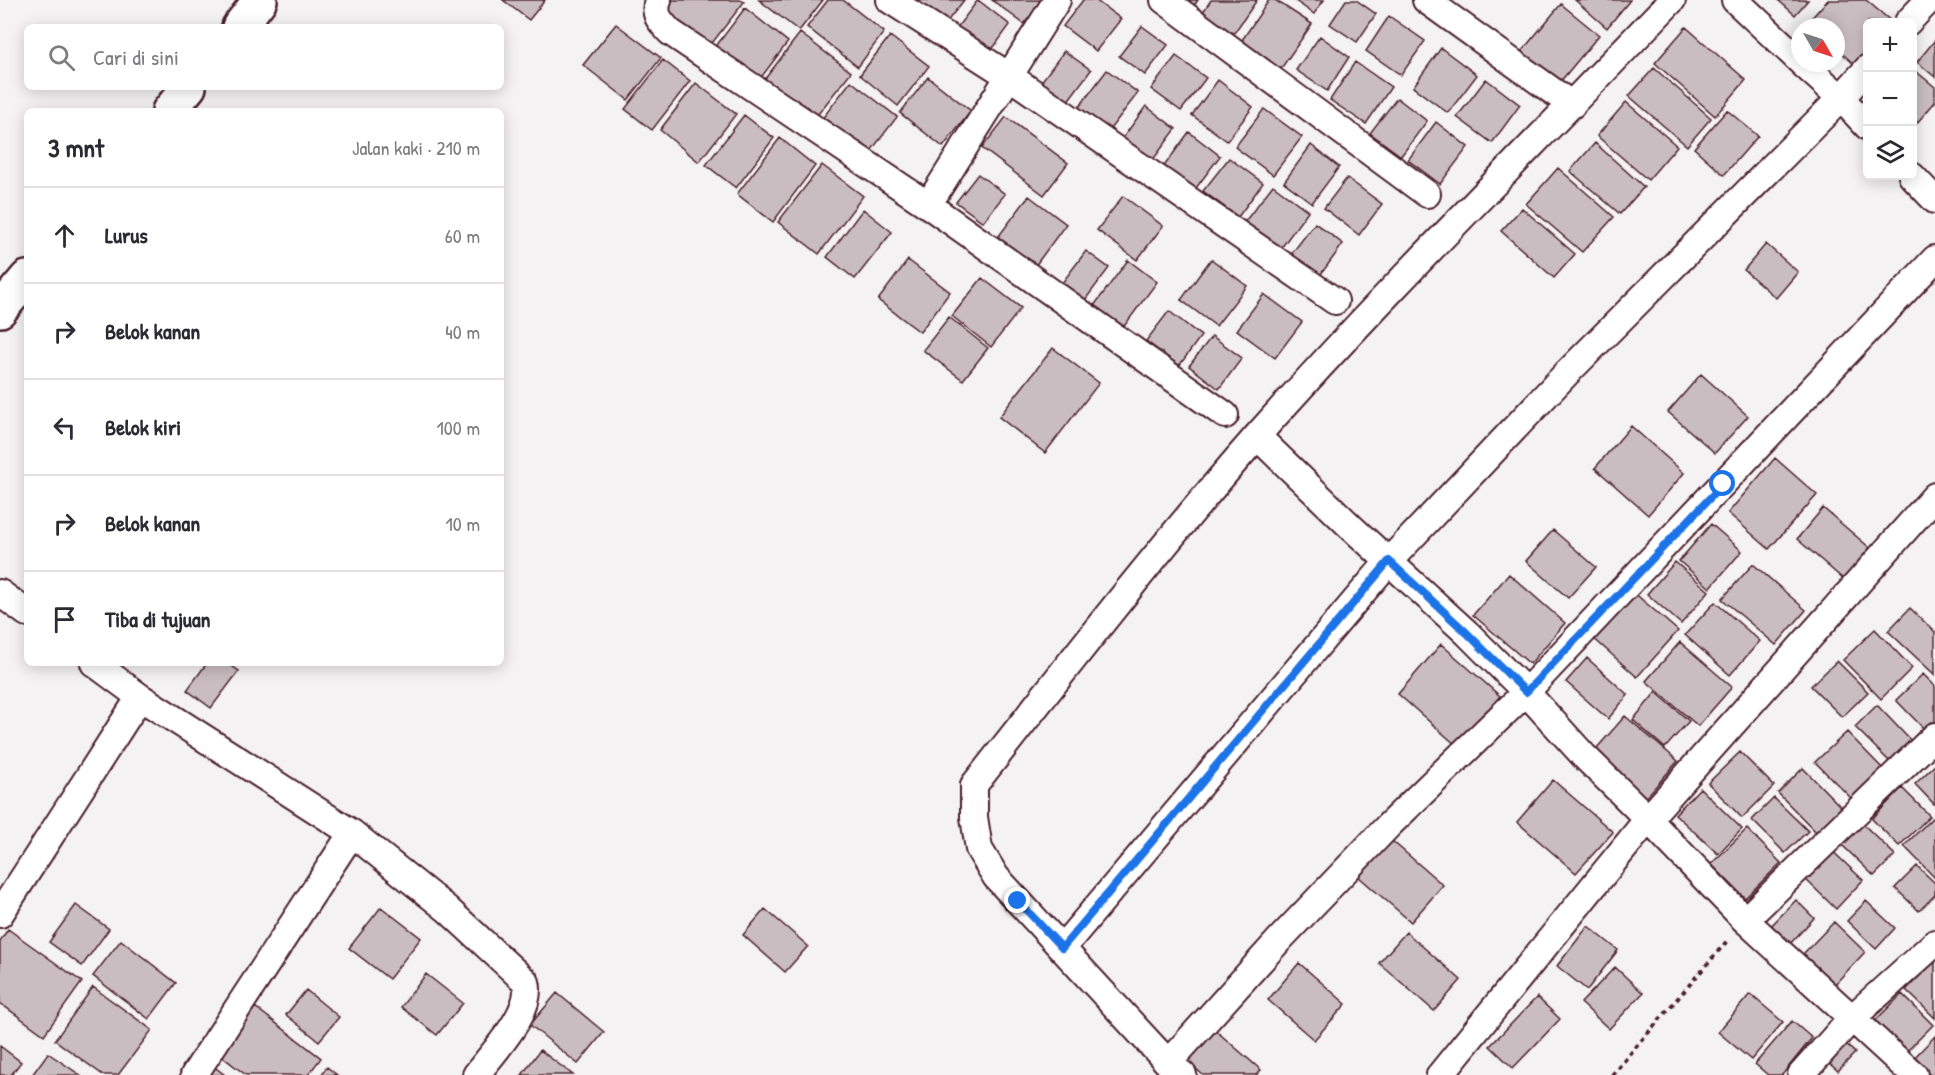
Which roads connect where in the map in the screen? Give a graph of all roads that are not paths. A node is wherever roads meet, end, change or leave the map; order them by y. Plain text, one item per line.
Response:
1 (260, 0) edge
2 (658, 0) edge
3 (890, 0) edge
4 (1057, 0) edge
5 (1164, 0) edge
6 (1426, 0) edge
7 (1672, 0) edge
8 (1735, 0) edge
9 (1929, 0) edge
10 (1912, 18) edge
11 (241, 24) edge
12 (1791, 53) edge
13 (1812, 72) edge
14 (1864, 72) edge
15 (1009, 76) junction
16 (186, 90) edge
17 (1840, 98) junction
18 (1572, 105) junction
19 (172, 108) edge
20 (1866, 126) edge
21 (1916, 180) edge
22 (1426, 194) dead end
23 (1935, 200) edge
24 (928, 205) junction
25 (1935, 259) edge
26 (24, 282) edge
27 (1335, 301) dead end
28 (0, 310) edge
29 (1226, 415) dead end
30 (1257, 436) junction
31 (1935, 496) edge
32 (1389, 561) junction
33 (0, 593) edge
34 (24, 612) edge
35 (98, 666) edge
36 (1526, 692) junction
37 (140, 697) junction
38 (1935, 736) edge
39 (1648, 819) junction
40 (352, 833) junction
41 (0, 914) edge
42 (1745, 920) junction
43 (1935, 943) edge
44 (1062, 948) junction
45 (1851, 1019) junction
46 (1175, 1069) edge
47 (194, 1075) edge
48 (476, 1075) edge
49 (1440, 1075) edge
50 (1801, 1075) edge
51 (1914, 1075) edge

1 - 11 street
2 - 24 street
3 - 15 street
4 - 15 street
5 - 22 street
6 - 18 street
7 - 18 street
8 - 12 street
9 - 10 street
13 - 17 street
14 - 17 street
15 - 24 street
15 - 27 street
16 - 19 street
17 - 20 street
17 - 32 street
18 - 30 street
21 - 23 street
24 - 29 street
25 - 36 street
26 - 28 street
30 - 32 street
30 - 44 street
31 - 39 street
32 - 36 street
32 - 44 street
33 - 34 street
35 - 37 street
36 - 39 street
36 - 46 street
37 - 40 street
37 - 41 street
38 - 42 street
39 - 42 street
39 - 49 street
40 - 47 street
40 - 48 street
42 - 45 street
43 - 45 street
44 - 46 street
45 - 50 street
45 - 51 street

